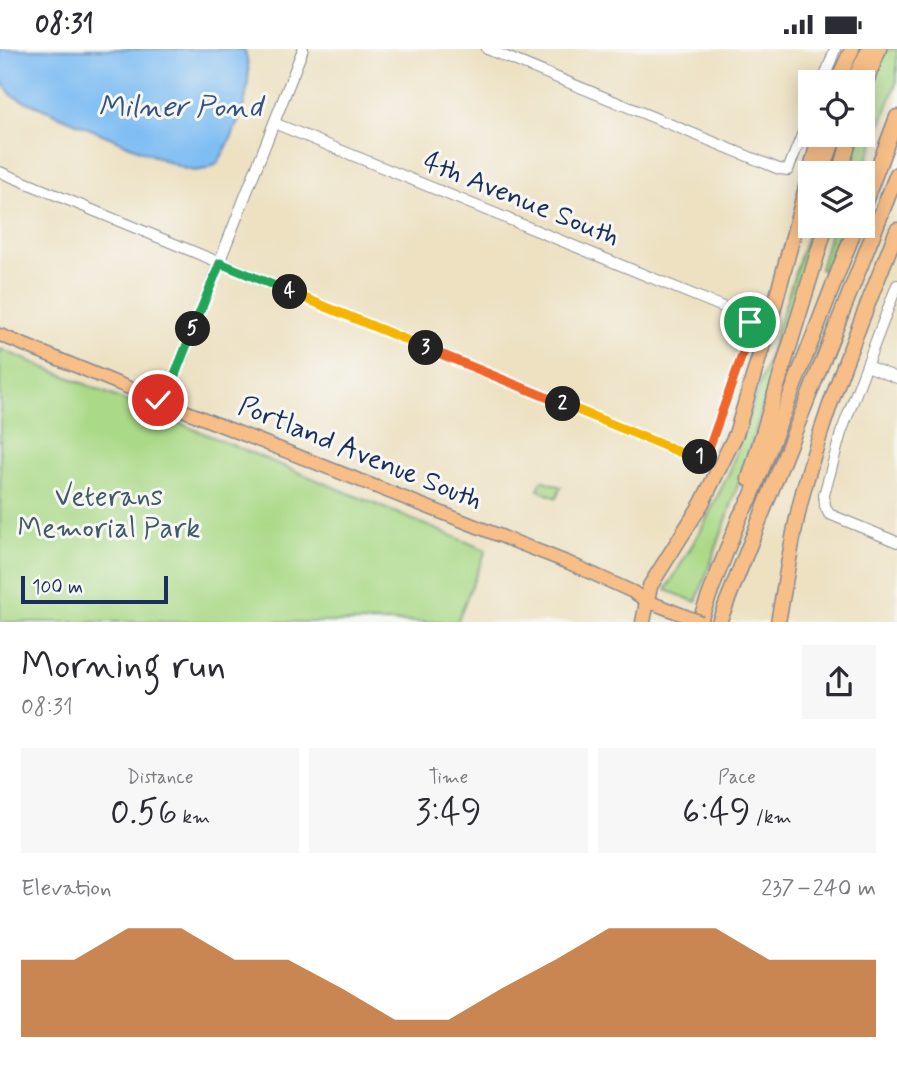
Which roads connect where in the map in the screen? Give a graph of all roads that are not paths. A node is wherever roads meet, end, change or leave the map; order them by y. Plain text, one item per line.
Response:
1 (303, 49) edge
2 (487, 49) edge
3 (835, 49) edge
4 (852, 49) edge
5 (869, 49) edge
6 (879, 49) edge
7 (827, 70) edge
8 (842, 70) edge
9 (859, 70) edge
10 (871, 70) edge
11 (897, 117) edge
12 (274, 123) junction
13 (798, 147) edge
14 (817, 147) edge
15 (0, 172) edge
16 (897, 174) edge
17 (875, 175) edge
18 (897, 230) edge
19 (801, 238) edge
20 (822, 238) edge
21 (851, 238) edge
22 (220, 263) junction
23 (897, 285) edge
24 (774, 311) junction
25 (0, 335) edge
26 (867, 366) junction
27 (897, 378) edge
28 (164, 403) junction
29 (740, 516) junction
30 (897, 542) edge
31 (647, 601) junction
32 (643, 622) edge
33 (700, 622) edge
34 (719, 622) edge
35 (778, 622) edge

1 - 12 street
2 - 13 street
3 - 7 street
4 - 8 highway
5 - 9 highway
6 - 10 highway
11 - 17 highway
12 - 22 street
12 - 22 street, 4th Avenue South
14 - 24 highway
15 - 22 street
16 - 34 highway
18 - 35 highway
19 - 24 highway
20 - 29 highway
21 - 29 highway
22 - 28 street
23 - 26 street
24 - 31 highway
25 - 28 main road, Portland Avenue South
26 - 27 street
26 - 30 street
28 - 31 main road, Portland Avenue South
29 - 33 highway
31 - 32 highway
31 - 33 main road, Portland Avenue South, bridge

